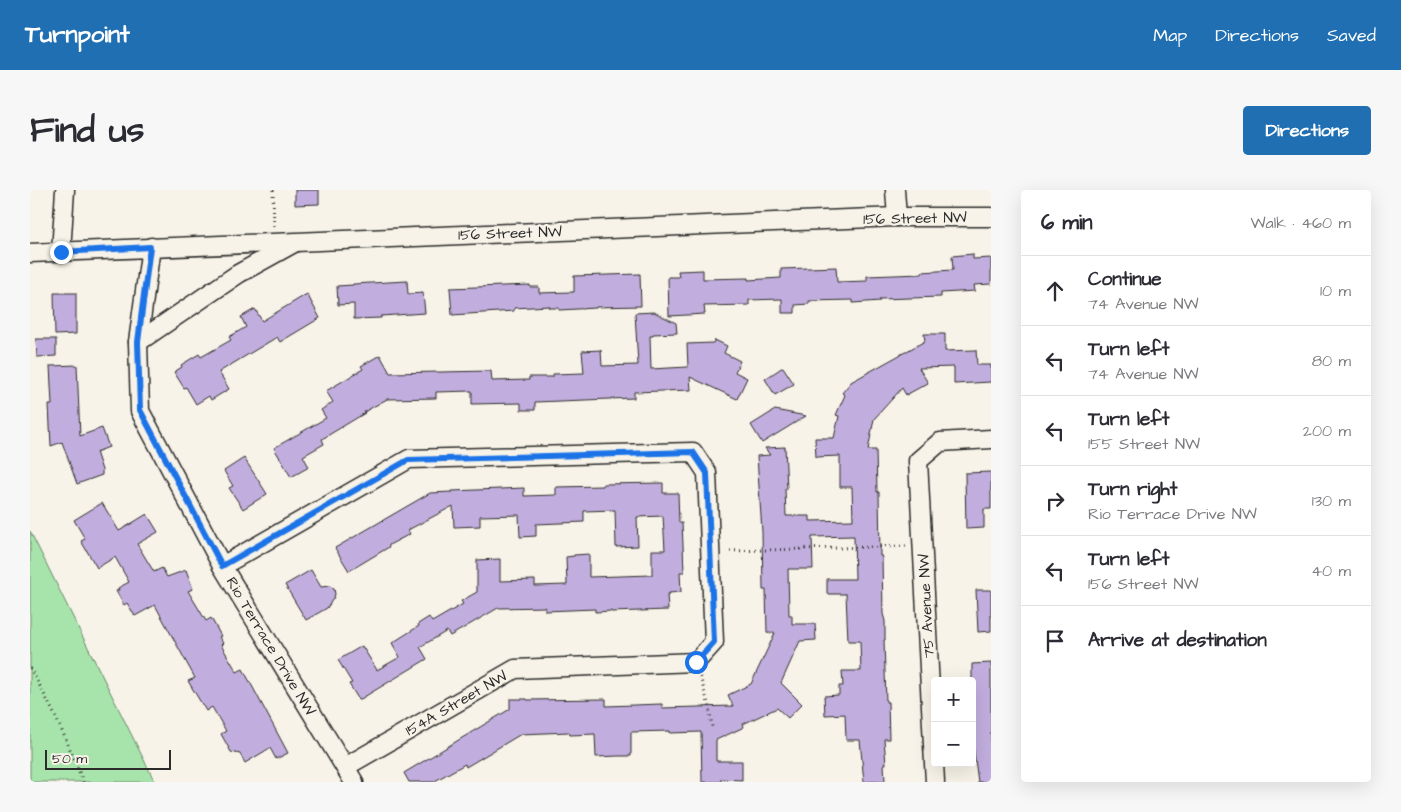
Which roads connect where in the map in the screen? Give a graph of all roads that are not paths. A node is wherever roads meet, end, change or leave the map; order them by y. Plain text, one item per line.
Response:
1 (65, 190) edge
2 (895, 190) edge
3 (991, 216) edge
4 (896, 217) junction
5 (299, 241) junction
6 (150, 247) junction
7 (61, 252) junction
8 (30, 253) edge
9 (138, 342) junction
10 (991, 439) edge
11 (222, 566) junction
12 (349, 774) edge
13 (934, 782) edge

1 - 7 street
2 - 4 street
3 - 4 street, 156 Street NW
4 - 5 street, 156 Street NW
5 - 6 street, 156 Street NW
5 - 9 street
6 - 7 street, 156 Street NW
6 - 9 street, Rio Terrace Drive NW
7 - 8 street, 156 Street NW
9 - 11 street, Rio Terrace Drive NW
10 - 13 street, 75 Avenue NW
11 - 12 street, Rio Terrace Drive NW
11 - 12 street, 154A Street NW

